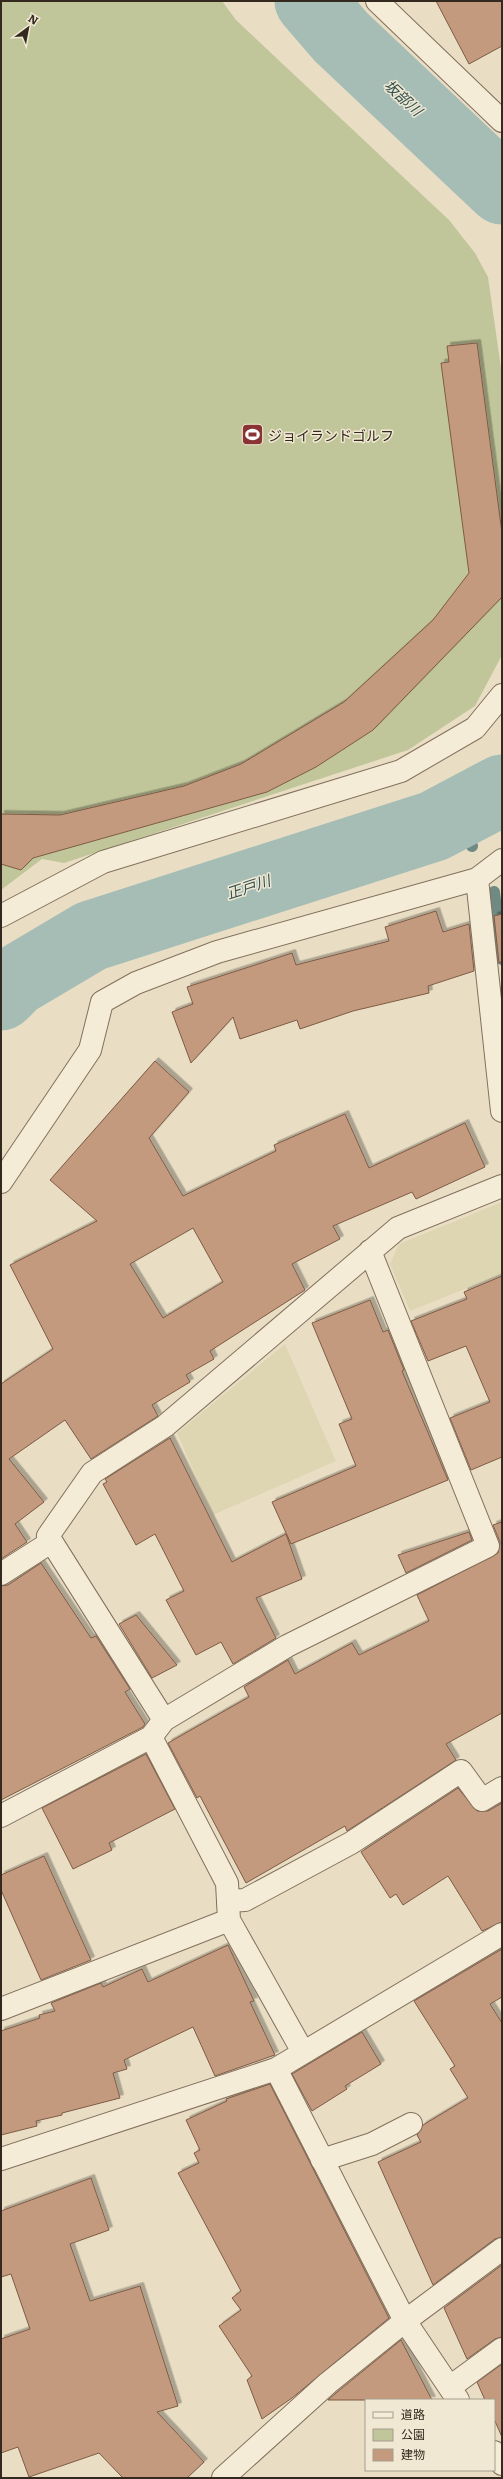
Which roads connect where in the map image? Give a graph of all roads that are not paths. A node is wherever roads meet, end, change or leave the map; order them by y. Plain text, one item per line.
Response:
1 (377, 1) edge
2 (502, 121) edge
3 (502, 695) edge
4 (502, 860) edge
5 (478, 879) junction
6 (1, 916) edge
7 (502, 1111) edge
8 (1, 1182) edge
9 (502, 1186) edge
10 (370, 1251) junction
11 (51, 1542) junction
12 (495, 1547) edge
13 (1, 1574) edge
14 (157, 1728) junction
15 (502, 1788) edge
16 (1, 1816) edge
17 (229, 1910) junction
18 (502, 1934) edge
19 (1, 2009) edge
20 (303, 2052) junction
21 (276, 2069) junction
22 (411, 2124) dead end
23 (1, 2159) edge
24 (322, 2160) junction
25 (502, 2249) edge
26 (405, 2321) junction
27 (502, 2350) edge
28 (454, 2394) edge
29 (495, 2454) edge
30 (502, 2464) edge
31 (223, 2478) edge

1 - 2 street
3 - 6 street
4 - 5 street
5 - 7 street
5 - 8 street
9 - 10 street
10 - 11 street
10 - 12 street
11 - 13 street
11 - 14 street
12 - 14 street
14 - 16 street
14 - 17 street
15 - 17 street
17 - 19 street
17 - 20 street
18 - 20 street
20 - 21 street
21 - 23 street
21 - 24 street
22 - 24 street
24 - 26 street
25 - 26 street
26 - 28 street
26 - 31 street
27 - 28 street
29 - 30 street

